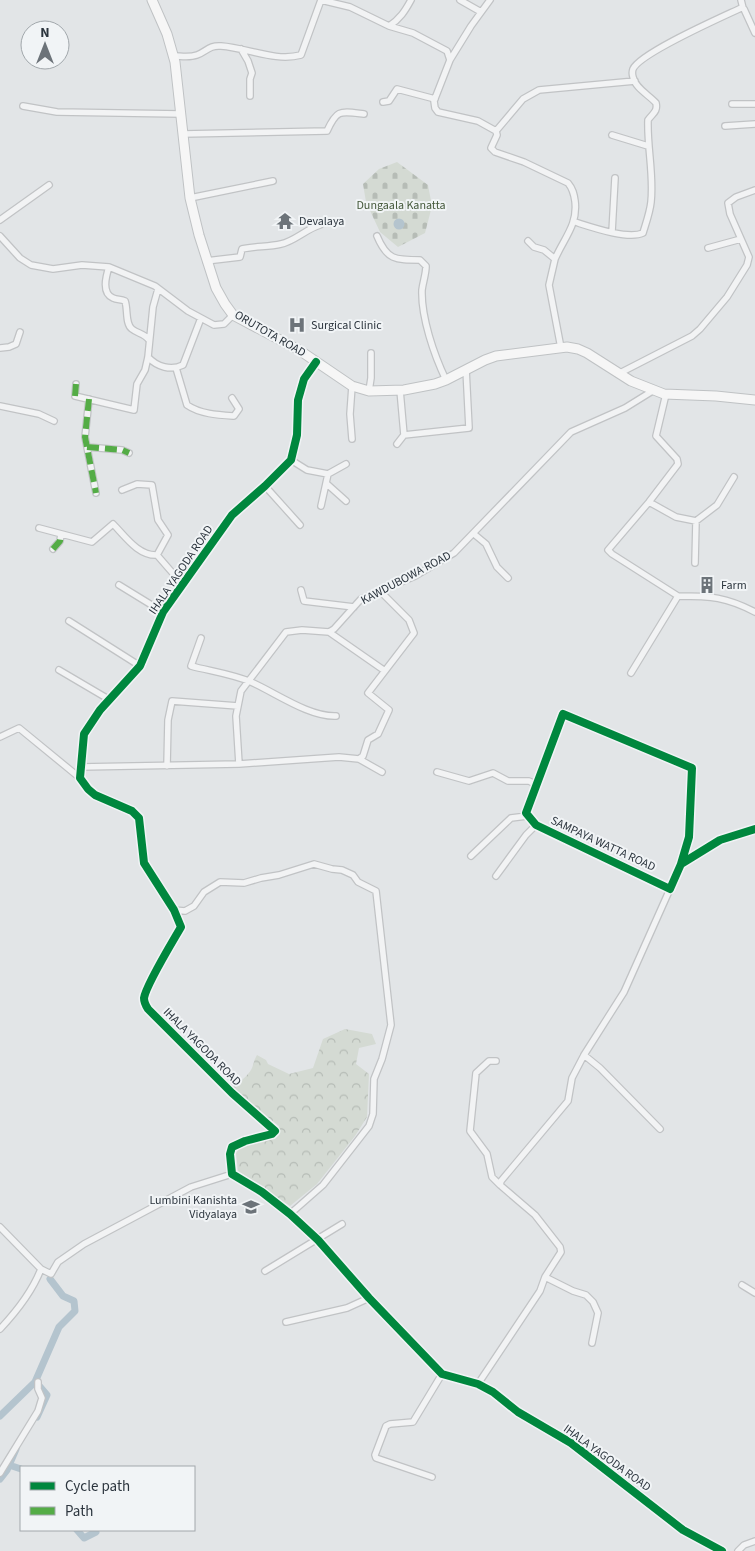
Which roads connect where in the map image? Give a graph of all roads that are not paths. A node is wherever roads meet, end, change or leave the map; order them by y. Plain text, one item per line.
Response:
1 (152, 0) edge
2 (411, 0) edge
3 (460, 0) edge
4 (490, 0) edge
5 (741, 0) edge
6 (326, 1) edge
7 (743, 8) junction
8 (481, 12) junction
9 (389, 26) junction
10 (755, 33) edge
11 (241, 49) junction
12 (174, 56) junction
13 (450, 60) junction
14 (635, 81) junction
15 (250, 96) dead end
16 (435, 98) junction
17 (383, 102) dead end
18 (732, 104) dead end
19 (755, 104) edge
20 (24, 106) dead end
21 (181, 114) junction
22 (364, 114) dead end
23 (755, 124) edge
24 (725, 126) dead end
25 (496, 131) junction
26 (183, 134) junction
27 (612, 136) dead end
28 (648, 146) junction
29 (615, 178) dead end
30 (273, 181) dead end
31 (49, 185) dead end
32 (755, 190) edge
33 (190, 198) junction
34 (0, 220) edge
35 (575, 222) junction
36 (320, 225) dead end
37 (612, 232) junction
38 (0, 236) edge
39 (377, 236) dead end
40 (741, 239) junction
41 (528, 241) dead end
42 (708, 248) dead end
43 (556, 259) junction
44 (206, 261) junction
45 (109, 268) junction
46 (158, 288) junction
47 (233, 315) junction
48 (201, 318) junction
49 (20, 332) dead end
50 (149, 340) junction
51 (0, 348) edge
52 (560, 348) junction
53 (371, 354) dead end
54 (148, 357) junction
55 (316, 362) junction
56 (176, 368) junction
57 (466, 369) junction
58 (618, 374) junction
59 (446, 380) junction
60 (76, 384) dead end
61 (352, 386) junction
62 (400, 390) junction
63 (654, 390) junction
64 (369, 391) junction
65 (666, 394) junction
66 (232, 398) dead end
67 (89, 399) junction
68 (755, 400) edge
69 (0, 406) edge
70 (54, 421) dead end
71 (404, 435) junction
72 (352, 439) dead end
73 (398, 444) dead end
74 (87, 447) junction
75 (129, 453) dead end
76 (291, 460) junction
77 (346, 464) dead end
78 (328, 474) junction
79 (734, 477) dead end
80 (327, 484) junction
81 (265, 486) junction
82 (122, 490) dead end
83 (96, 493) dead end
84 (346, 500) dead end
85 (649, 502) junction
86 (321, 506) dead end
87 (696, 522) junction
88 (300, 525) dead end
89 (39, 528) dead end
90 (61, 534) junction
91 (474, 534) junction
92 (53, 549) dead end
93 (157, 555) junction
94 (695, 563) dead end
95 (508, 578) dead end
96 (119, 585) dead end
97 (183, 585) junction
98 (301, 590) dead end
99 (380, 591) junction
100 (678, 596) junction
101 (354, 607) junction
102 (163, 612) junction
103 (755, 612) edge
104 (69, 621) dead end
105 (329, 632) junction
106 (201, 638) dead end
107 (140, 666) junction
108 (59, 670) dead end
109 (385, 671) junction
110 (630, 673) dead end
111 (249, 681) junction
112 (110, 700) junction
113 (238, 706) junction
114 (336, 716) dead end
115 (0, 737) edge
116 (359, 760) junction
117 (239, 764) junction
118 (167, 766) junction
119 (80, 767) junction
120 (382, 772) dead end
121 (437, 772) dead end
122 (80, 778) junction
123 (535, 784) junction
124 (527, 816) junction
125 (536, 825) junction
126 (755, 829) edge
127 (471, 856) dead end
128 (681, 864) junction
129 (496, 876) dead end
130 (670, 888) junction
131 (174, 910) junction
132 (584, 1055) junction
133 (496, 1061) dead end
134 (660, 1129) dead end
135 (232, 1174) junction
136 (500, 1185) junction
137 (290, 1214) junction
138 (342, 1224) dead end
139 (0, 1227) edge
140 (318, 1240) junction
141 (42, 1269) junction
142 (265, 1271) dead end
143 (545, 1277) junction
144 (742, 1285) dead end
145 (755, 1293) edge
146 (369, 1298) junction
147 (286, 1322) dead end
148 (0, 1329) edge
149 (592, 1344) dead end
150 (442, 1374) junction
151 (38, 1382) dead end
152 (478, 1384) junction
153 (0, 1473) edge
154 (432, 1478) dead end
155 (755, 1541) edge
156 (722, 1551) edge
157 (738, 1551) edge

1 - 12 main road, ORUTOTA ROAD
2 - 9 street
3 - 8 street
4 - 8 street
5 - 7 street
6 - 9 street
6 - 11 street
7 - 10 street
7 - 14 street
8 - 13 street
9 - 13 street
11 - 12 street
11 - 15 street
12 - 21 main road, ORUTOTA ROAD
13 - 16 street
14 - 25 street
14 - 28 street
16 - 17 street
16 - 25 street
18 - 19 street
20 - 21 street
21 - 26 main road, ORUTOTA ROAD
22 - 26 street
23 - 24 street
25 - 35 street
26 - 33 main road, ORUTOTA ROAD
27 - 28 street
28 - 37 street
29 - 37 street
30 - 33 street
31 - 34 street
32 - 40 street
33 - 44 main road, ORUTOTA ROAD
35 - 37 street
35 - 43 street
36 - 44 street
38 - 45 street
39 - 59 street
40 - 42 street
40 - 58 street
41 - 43 street
43 - 52 street
44 - 47 main road, ORUTOTA ROAD
45 - 46 street
45 - 50 street
46 - 48 street
46 - 50 street
47 - 48 street
47 - 55 main road, ORUTOTA ROAD
48 - 56 street
49 - 51 street
50 - 54 street
52 - 57 main road, ORUTOTA ROAD
52 - 58 main road, ORUTOTA ROAD
53 - 64 street
54 - 56 street
54 - 67 street
55 - 61 main road, ORUTOTA ROAD
55 - 76 street
56 - 66 street
57 - 59 main road, ORUTOTA ROAD
57 - 71 street
58 - 63 main road, ORUTOTA ROAD
59 - 62 main road, ORUTOTA ROAD
60 - 67 street
61 - 64 main road, ORUTOTA ROAD
61 - 72 street
62 - 64 main road, ORUTOTA ROAD
62 - 71 street
63 - 65 main road, ORUTOTA ROAD
63 - 91 street, KAWDUBOWA ROAD
65 - 68 main road, ORUTOTA ROAD
65 - 85 street
67 - 74 street
69 - 70 street
71 - 73 street
74 - 75 street
74 - 83 street
76 - 78 street
76 - 81 street, IHALA YAGODA ROAD
77 - 78 street
78 - 80 street
79 - 87 street
80 - 84 street
80 - 86 street
81 - 88 street
81 - 97 street, IHALA YAGODA ROAD
82 - 93 street
85 - 87 street
85 - 100 street
87 - 94 street
89 - 90 street
90 - 92 street
90 - 93 street
91 - 95 street
91 - 99 street, KAWDUBOWA ROAD
93 - 97 street
96 - 102 street
97 - 102 street, IHALA YAGODA ROAD
98 - 101 street
99 - 101 street, KAWDUBOWA ROAD
99 - 109 street
100 - 103 street
100 - 110 street
101 - 105 street, KAWDUBOWA ROAD
102 - 107 street, IHALA YAGODA ROAD
104 - 107 street
105 - 109 street
105 - 111 street
106 - 111 street
107 - 112 street, IHALA YAGODA ROAD
108 - 112 street
109 - 116 street
111 - 113 street
111 - 114 street
112 - 119 street, IHALA YAGODA ROAD
113 - 117 street
113 - 118 street
115 - 122 street
116 - 117 street
116 - 120 street
117 - 118 street
118 - 119 street
119 - 122 street, IHALA YAGODA ROAD
121 - 123 street
122 - 131 street, IHALA YAGODA ROAD
123 - 124 street
123 - 128 street
124 - 125 street, SAMPAYA WATTA ROAD
124 - 127 street
125 - 129 street
125 - 130 street, SAMPAYA WATTA ROAD
126 - 128 street
128 - 130 street
130 - 132 street
131 - 135 street, IHALA YAGODA ROAD
131 - 137 street
132 - 134 street
132 - 136 street
133 - 136 street
135 - 137 street
135 - 141 street
136 - 143 street
137 - 140 street
138 - 140 street
139 - 141 street
140 - 142 street
140 - 146 street
141 - 148 street
143 - 149 street
143 - 152 street
144 - 145 street
146 - 147 street
146 - 150 street
150 - 152 street
150 - 154 street
151 - 153 street
152 - 156 street, IHALA YAGODA ROAD
155 - 157 street

